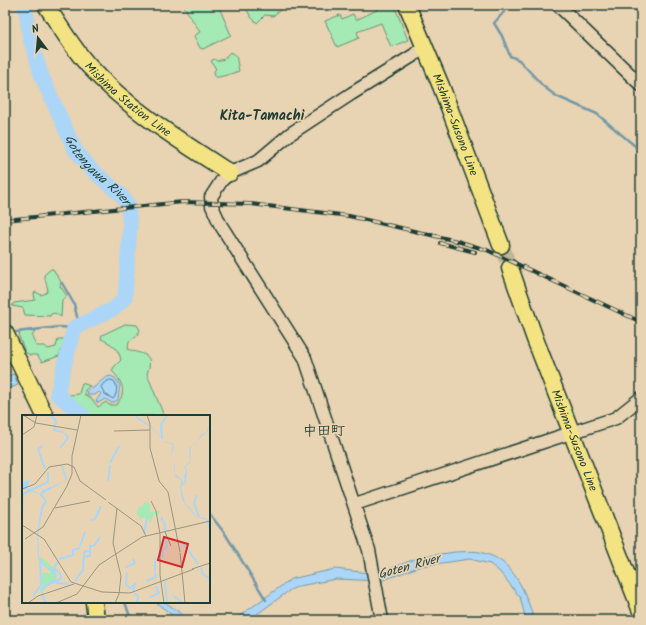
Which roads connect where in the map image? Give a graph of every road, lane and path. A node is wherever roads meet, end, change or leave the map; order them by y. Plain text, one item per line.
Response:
1 (46, 5) edge
2 (407, 5) edge
3 (558, 5) edge
4 (425, 45) junction
5 (641, 85) edge
6 (230, 173) junction
7 (501, 245) tunnel mouth
8 (510, 268) tunnel mouth
9 (5, 333) edge
10 (641, 398) edge
11 (45, 415) edge
12 (571, 432) junction
13 (355, 504) junction
14 (94, 603) edge
15 (641, 611) edge
16 (96, 620) edge
17 (382, 620) edge

1 - 6 main road, Mishima Station Line
2 - 4 main road, Mishima-Susono Line
3 - 5 street
4 - 6 street
4 - 7 main road, Mishima-Susono Line
6 - 13 street
8 - 12 main road, Mishima-Susono Line
9 - 11 main road
10 - 12 street
12 - 13 street
12 - 15 main road, Mishima-Susono Line
13 - 17 street
14 - 16 main road

